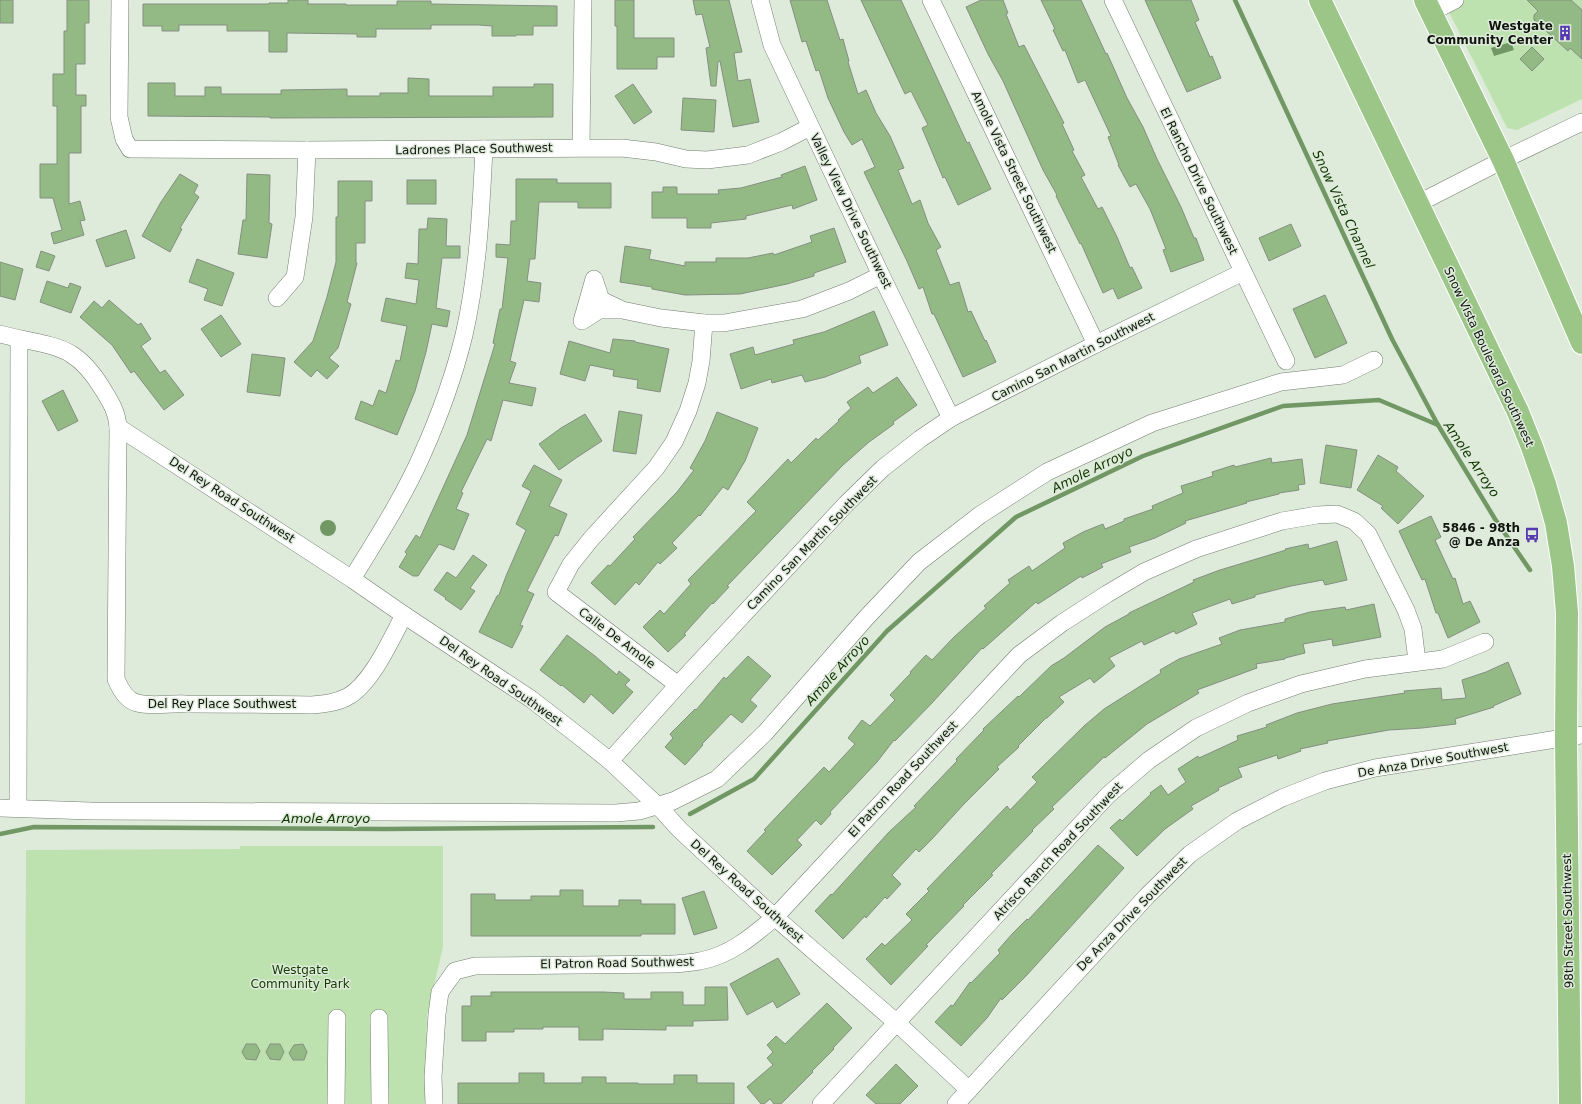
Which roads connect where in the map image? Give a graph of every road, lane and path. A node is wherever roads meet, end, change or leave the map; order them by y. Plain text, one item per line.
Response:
1 (120, 0) edge
2 (583, 0) edge
3 (760, 0) edge
4 (931, 0) edge
5 (1113, 0) edge
6 (1320, 0) edge
7 (1455, 0) edge
8 (1429, 6) edge
9 (1582, 122) edge
10 (810, 127) junction
11 (581, 147) junction
12 (484, 149) junction
13 (307, 150) junction
14 (1503, 160) junction
15 (1417, 204) junction
16 (1243, 272) junction
17 (881, 275) junction
18 (277, 298) dead end
19 (622, 310) dead end
20 (704, 323) junction
21 (0, 334) edge
22 (19, 339) junction
23 (1582, 343) edge
24 (1096, 344) junction
25 (1374, 360) dead end
26 (1286, 361) dead end
27 (951, 418) junction
28 (118, 427) junction
29 (352, 579) junction
30 (404, 615) junction
31 (1485, 642) dead end
32 (1417, 662) junction
33 (678, 685) junction
34 (1574, 736) edge
35 (610, 761) junction
36 (659, 807) junction
37 (0, 808) edge
38 (18, 808) junction
39 (775, 917) junction
40 (337, 1018) dead end
41 (380, 1018) dead end
42 (897, 1023) junction
43 (969, 1090) junction
44 (336, 1104) edge
45 (380, 1104) edge
46 (434, 1104) edge
47 (821, 1104) edge
48 (956, 1104) edge
49 (1570, 1104) edge

1 - 13 street, Ladrones Place Southwest
2 - 11 street
3 - 10 street, Valley View Drive Southwest
4 - 24 street, Amole Vista Street Southwest
5 - 16 street, El Rancho Drive Southwest
6 - 15 main road, Snow Vista Boulevard Southwest
7 - 8 street
8 - 14 main road
9 - 14 street
10 - 11 street, Ladrones Place Southwest
10 - 17 street, Valley View Drive Southwest
11 - 12 street, Ladrones Place Southwest
12 - 13 street, Ladrones Place Southwest
12 - 29 street
13 - 18 street
14 - 15 street
14 - 23 main road
15 - 34 main road, Snow Vista Boulevard Southwest
16 - 24 street, Camino San Martin Southwest
16 - 26 street, El Rancho Drive Southwest
17 - 20 street
17 - 27 street, Valley View Drive Southwest
19 - 20 street
20 - 33 street, Calle De Amole
21 - 22 street
22 - 28 street
22 - 38 street
24 - 27 street, Camino San Martin Southwest
25 - 36 street
27 - 33 street, Camino San Martin Southwest
28 - 29 street, Del Rey Road Southwest
28 - 30 street, Del Rey Place Southwest
29 - 30 street, Del Rey Road Southwest
30 - 35 street, Del Rey Road Southwest
31 - 32 street, Atrisco Ranch Road Southwest
32 - 39 street, El Patron Road Southwest
32 - 42 street, Atrisco Ranch Road Southwest
33 - 35 street, Camino San Martin Southwest
34 - 43 street, De Anza Drive Southwest
34 - 49 main road, 98th Street Southwest
35 - 36 street, Del Rey Road Southwest
36 - 38 street
36 - 39 street, Del Rey Road Southwest
37 - 38 street
39 - 42 street, Del Rey Road Southwest
39 - 46 street, El Patron Road Southwest
40 - 44 street
41 - 45 street
42 - 43 street, Del Rey Road Southwest
42 - 47 street, Atrisco Ranch Road Southwest
43 - 48 street, De Anza Drive Southwest

